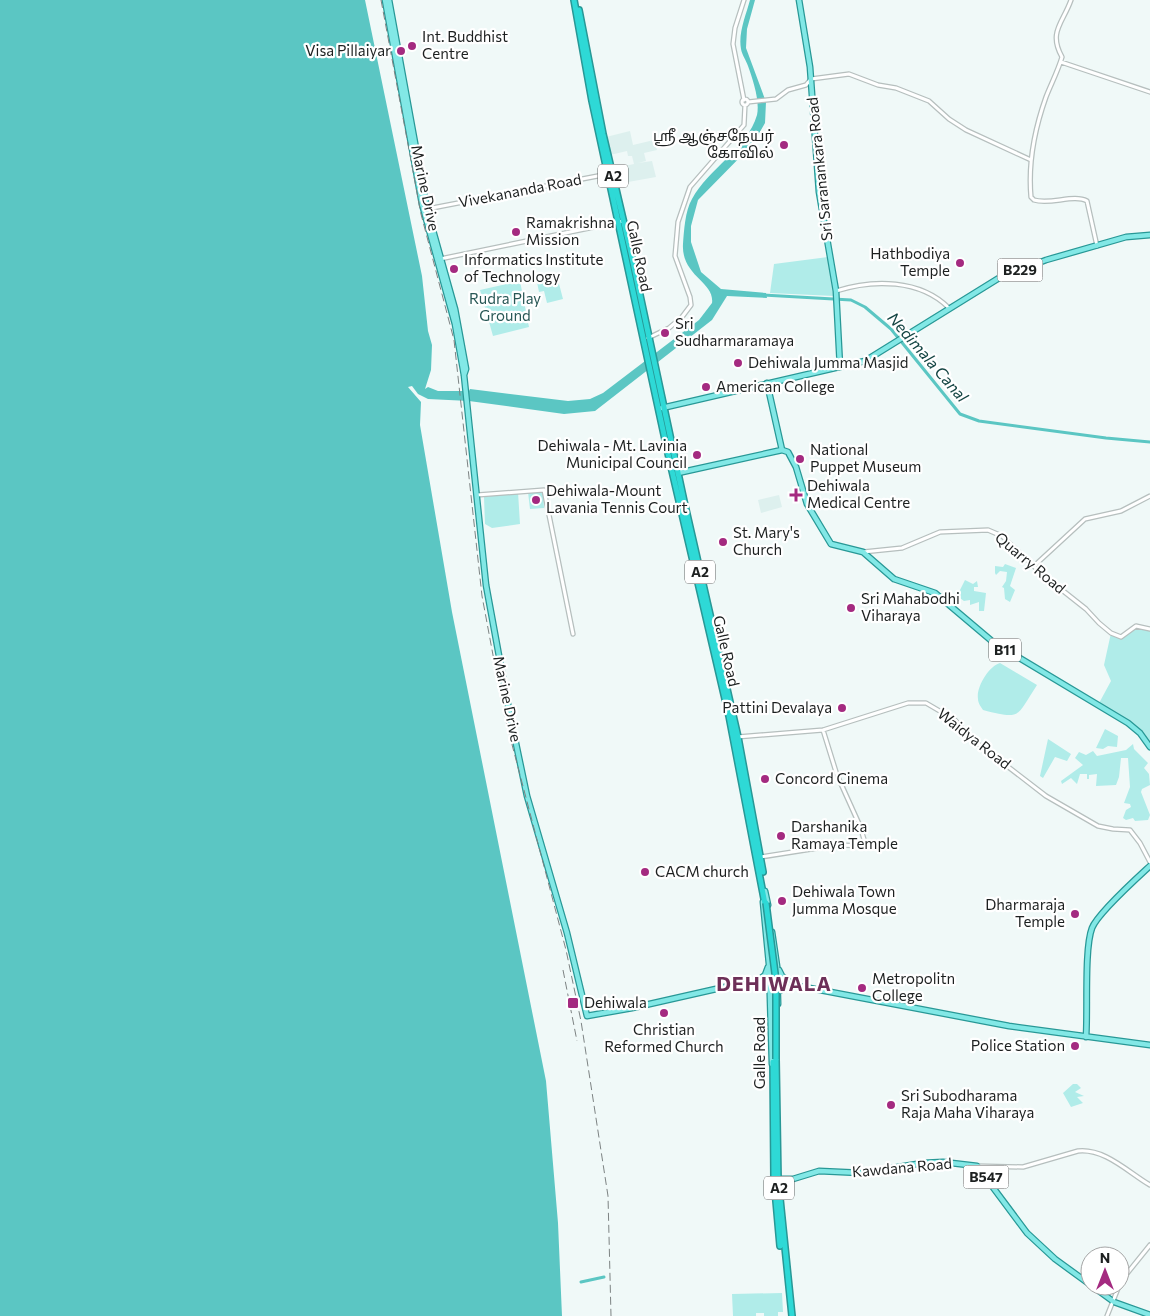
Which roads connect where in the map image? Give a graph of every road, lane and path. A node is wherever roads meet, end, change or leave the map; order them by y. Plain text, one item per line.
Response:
1 (385, 0) edge
2 (389, 0) edge
3 (575, 0) edge
4 (744, 0) edge
5 (799, 0) edge
6 (1071, 0) edge
7 (1060, 62) junction
8 (811, 79) junction
9 (1150, 92) edge
10 (746, 102) junction
11 (1031, 160) junction
12 (610, 173) junction
13 (428, 209) junction
14 (621, 221) junction
15 (1150, 235) edge
16 (1097, 246) junction
17 (440, 259) junction
18 (836, 291) junction
19 (950, 308) junction
20 (646, 338) junction
21 (840, 367) junction
22 (767, 384) junction
23 (661, 409) junction
24 (782, 450) junction
25 (678, 473) junction
26 (477, 495) junction
27 (1150, 496) edge
28 (862, 552) junction
29 (1034, 566) junction
30 (710, 627) junction
31 (1150, 629) edge
32 (573, 634) dead end
33 (823, 730) junction
34 (736, 737) junction
35 (1150, 746) edge
36 (761, 857) junction
37 (1150, 864) edge
38 (764, 891) junction
39 (768, 948) junction
40 (775, 948) junction
41 (769, 964) junction
42 (777, 966) junction
43 (770, 982) junction
44 (778, 982) junction
45 (755, 983) junction
46 (794, 984) junction
47 (778, 991) junction
48 (770, 996) junction
49 (770, 1004) junction
50 (778, 1004) junction
51 (1086, 1037) junction
52 (1150, 1045) edge
53 (775, 1077) junction
54 (977, 1166) junction
55 (776, 1179) junction
56 (1150, 1185) edge
57 (1150, 1245) edge
58 (1114, 1302) junction
59 (1150, 1315) edge
60 (790, 1316) edge
61 (1107, 1316) edge

1 - 17 main road, Marine Drive
2 - 13 main road, Marine Drive
3 - 12 highway, Galle Road / A2
4 - 10 street
5 - 8 main road, Sri Saranankara Road
6 - 7 street
7 - 9 street
7 - 11 street
8 - 10 street
8 - 11 street
8 - 18 main road, Sri Saranankara Road
10 - 20 street
11 - 16 street
12 - 13 street, Vivekananda Road
12 - 14 highway, Galle Road / A2
13 - 17 main road, Marine Drive
14 - 17 street
14 - 20 highway, Galle Road / A2
15 - 16 main road, B229
16 - 19 main road, B229
17 - 26 main road, Marine Drive
18 - 19 street
18 - 21 main road, Sri Saranankara Road
19 - 21 main road, B229
20 - 23 highway, Galle Road / A2
21 - 22 main road, B229
22 - 23 main road, B229
22 - 24 main road
23 - 25 highway, Galle Road / A2
23 - 30 highway, Galle Road / A2
24 - 25 main road
24 - 28 main road, B11
25 - 30 highway, Galle Road / A2
26 - 32 street
26 - 45 main road, Marine Drive
27 - 29 street
28 - 29 street, Quarry Road
28 - 35 main road, B11
29 - 31 street, Quarry Road
30 - 34 highway, Galle Road / A2
33 - 34 street, Waidya Road
33 - 36 street
33 - 37 street, Waidya Road
34 - 36 highway, Galle Road / A2
34 - 38 highway, Galle Road / A2
36 - 38 highway, Galle Road / A2
37 - 51 main road
38 - 39 main road
38 - 40 main road
38 - 53 highway, Galle Road / A2, bridge
39 - 40 main road
39 - 41 main road
40 - 42 main road
41 - 43 main road
41 - 45 main road
42 - 44 main road
42 - 46 main road
43 - 44 main road
43 - 45 main road
43 - 48 main road
44 - 46 main road
44 - 47 main road
45 - 48 main road
46 - 47 main road
46 - 51 main road
47 - 50 main road
48 - 49 main road
49 - 50 main road
49 - 53 main road
50 - 53 main road
51 - 52 main road
53 - 55 highway, Galle Road / A2
54 - 55 main road, Kawdana Road / B547
54 - 56 street
54 - 58 main road, B547
55 - 60 highway, Galle Road / A2
57 - 58 street
58 - 59 main road, B547
58 - 61 street

